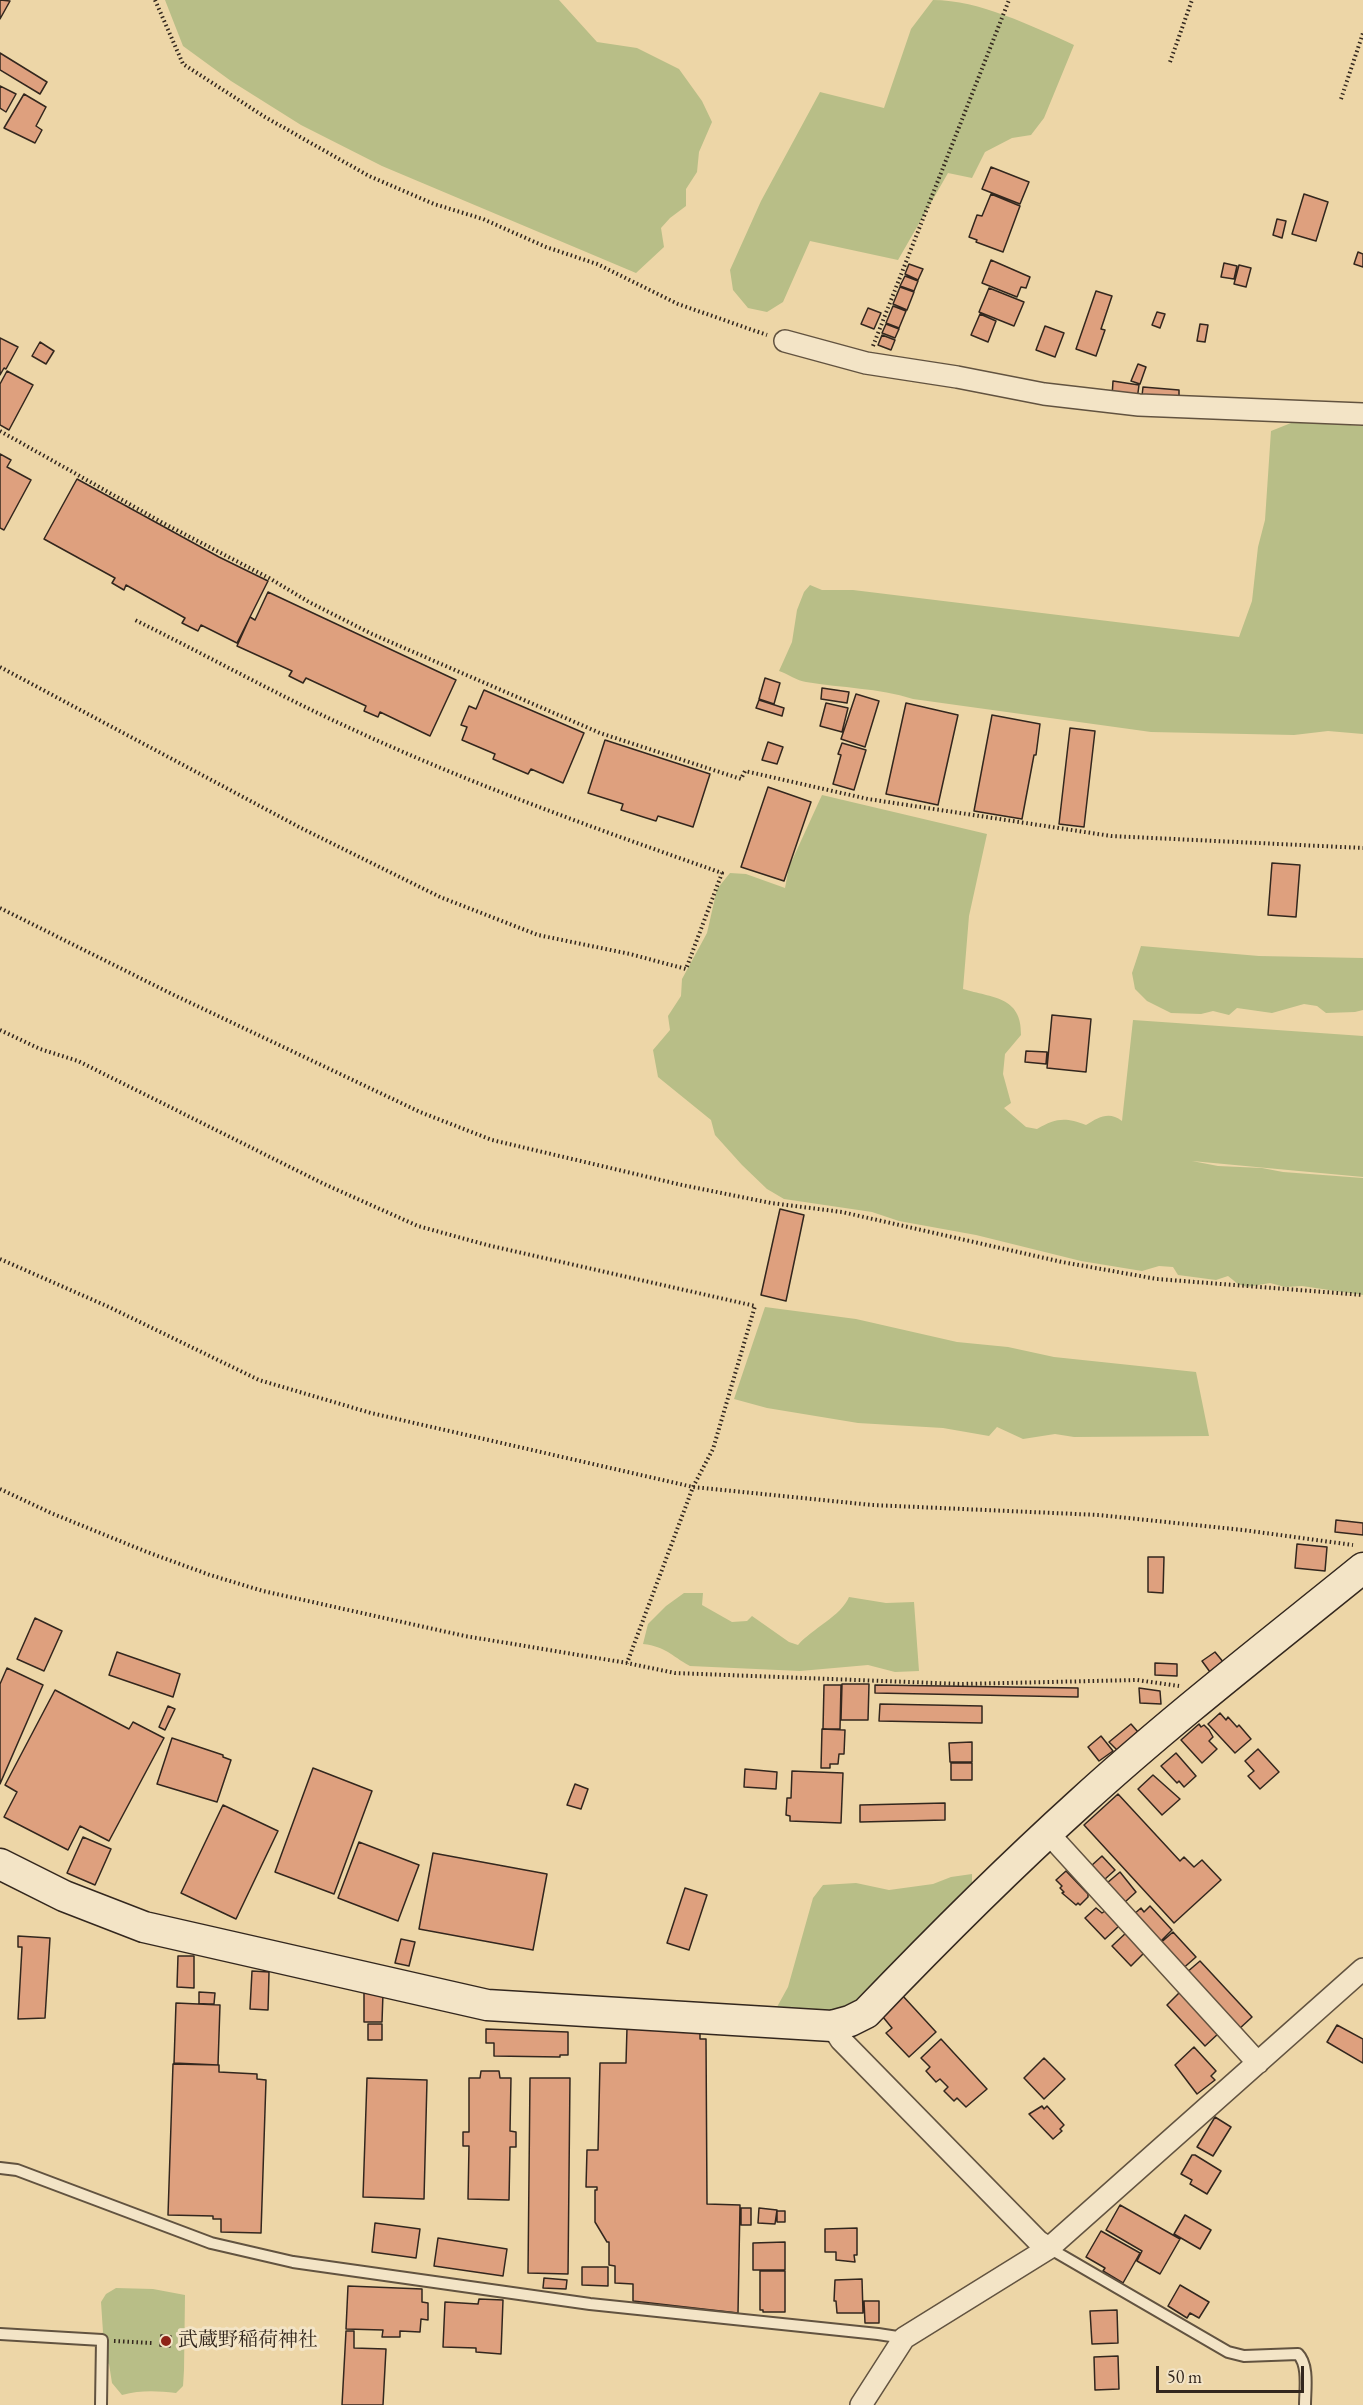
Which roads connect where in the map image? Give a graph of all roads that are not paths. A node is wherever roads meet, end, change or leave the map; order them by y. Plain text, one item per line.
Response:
1 (785, 341) road end
2 (1363, 414) edge
3 (1363, 1568) edge
4 (1048, 1833) junction
5 (0, 1864) edge
6 (1363, 1969) edge
7 (832, 2026) junction
8 (1258, 2062) junction
9 (0, 2168) edge
10 (1049, 2248) junction
11 (0, 2334) edge
12 (904, 2338) junction
13 (101, 2405) edge
14 (861, 2405) edge
15 (1305, 2405) edge

1 - 2 street
3 - 4 street
4 - 7 street
4 - 8 street
5 - 7 street
6 - 8 street
7 - 10 street
8 - 10 street
9 - 12 lane
10 - 12 street
10 - 15 lane
11 - 13 lane
12 - 14 street

